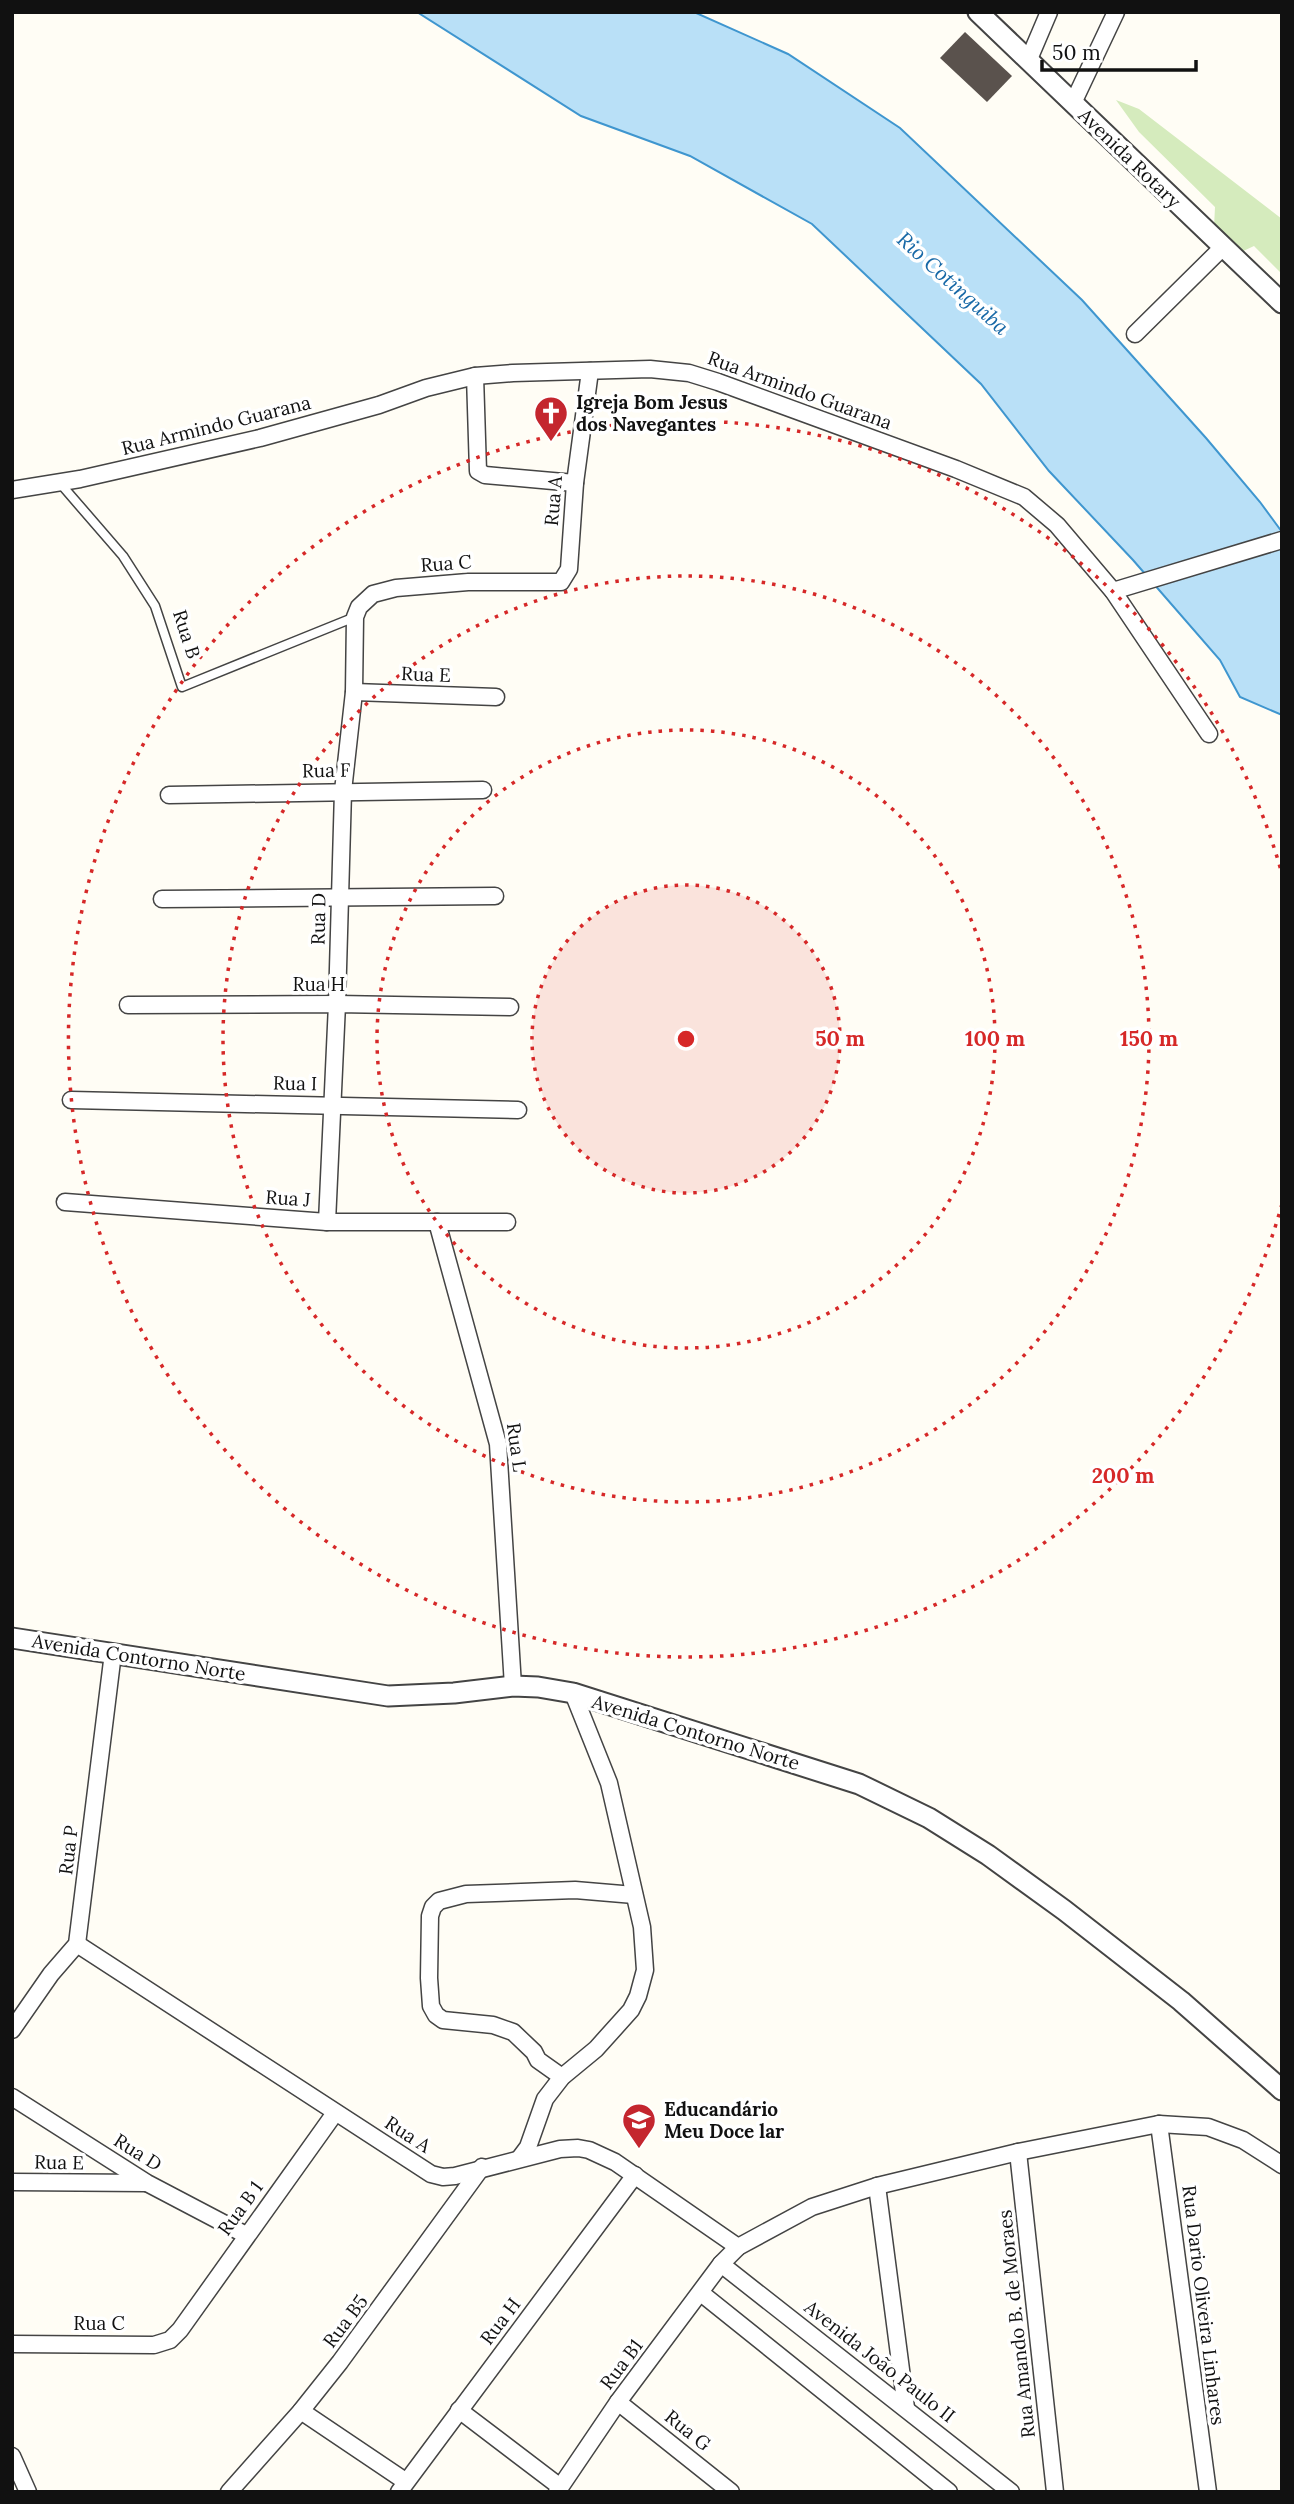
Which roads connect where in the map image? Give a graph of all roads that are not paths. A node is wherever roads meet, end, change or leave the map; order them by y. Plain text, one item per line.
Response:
1 (978, 12) edge
2 (1049, 12) edge
3 (1116, 12) edge
4 (1029, 60) junction
5 (1073, 103) junction
6 (1222, 248) junction
7 (1282, 303) edge
8 (1135, 334) dead end
9 (590, 371) junction
10 (475, 376) junction
11 (59, 482) junction
12 (575, 483) junction
13 (12, 489) edge
14 (1282, 540) edge
15 (552, 583) joint
16 (1113, 592) junction
17 (355, 617) junction
18 (354, 692) junction
19 (496, 697) dead end
20 (1209, 734) dead end
21 (484, 790) dead end
22 (342, 791) junction
23 (169, 795) dead end
24 (340, 896) junction
25 (495, 896) dead end
26 (162, 900) dead end
27 (337, 1004) junction
28 (128, 1005) dead end
29 (510, 1007) dead end
30 (71, 1100) dead end
31 (333, 1104) junction
32 (518, 1110) dead end
33 (65, 1202) dead end
34 (327, 1222) junction
35 (437, 1222) junction
36 (507, 1222) dead end
37 (12, 1637) edge
38 (113, 1653) junction
39 (513, 1686) junction
40 (573, 1693) junction
41 (634, 1895) junction
42 (78, 1944) junction
43 (12, 2030) edge
44 (562, 2077) junction
45 (1282, 2090) edge
46 (12, 2097) edge
47 (335, 2113) junction
48 (1159, 2124) junction
49 (1018, 2151) junction
50 (519, 2159) junction
51 (1282, 2165) edge
52 (482, 2167) junction
53 (635, 2175) junction
54 (12, 2182) edge
55 (148, 2183) junction
56 (877, 2186) junction
57 (246, 2235) junction
58 (738, 2247) junction
59 (721, 2264) junction
60 (701, 2293) junction
61 (180, 2330) joint
62 (12, 2344) edge
63 (618, 2402) junction
64 (906, 2408) junction
65 (459, 2410) junction
66 (301, 2411) junction
67 (12, 2456) edge
68 (402, 2486) edge
69 (558, 2489) edge
70 (24, 2491) edge
71 (229, 2492) edge
72 (732, 2492) edge
73 (949, 2492) edge
74 (1011, 2492) edge
75 (1055, 2492) edge
76 (1208, 2492) edge

1 - 4 street, Avenida Rotary
2 - 4 street
3 - 5 street
4 - 5 street, Avenida Rotary
5 - 6 street, Avenida Rotary
6 - 7 street, Avenida Rotary
6 - 8 street
9 - 10 street, Rua Armindo Guarana
9 - 12 street, Rua A
9 - 16 street, Rua Armindo Guarana
10 - 11 street, Rua Armindo Guarana
10 - 12 street
11 - 13 street, Rua Armindo Guarana
11 - 17 lane, Rua B
12 - 15 street, Rua A
14 - 16 street
15 - 17 street, Rua C
16 - 20 street, Rua Armindo Guarana
17 - 18 street, Rua D
18 - 19 street, Rua E
18 - 22 street, Rua D
21 - 22 street, Rua F
22 - 23 street, Rua F
22 - 24 street, Rua D
24 - 25 street
24 - 26 street
24 - 27 street, Rua D
27 - 28 street, Rua H
27 - 29 street, Rua H
27 - 31 street, Rua D
30 - 31 street, Rua I
31 - 32 street, Rua I
31 - 34 street, Rua D
33 - 34 street, Rua J
34 - 35 street, Rua J
35 - 36 street, Rua J
35 - 39 street, Rua L
37 - 38 street, Avenida Contorno Norte
38 - 39 street, Avenida Contorno Norte
38 - 42 street, Rua P
39 - 40 street, Avenida Contorno Norte
40 - 41 street
40 - 45 street, Avenida Contorno Norte
41 - 44 street
41 - 44 street
42 - 43 street
42 - 47 street, Rua A
44 - 50 street
46 - 55 street, Rua D
47 - 52 street, Rua A
47 - 57 street, Rua B 1
48 - 49 street, Rua B1
48 - 51 street, Rua B1
48 - 76 street, Rua Dario Oliveira Linhares
49 - 56 street, Rua B1
49 - 75 street, Rua Amando B. de Moraes
50 - 52 street, Rua A
50 - 53 street, Rua A
52 - 66 street, Rua B5
53 - 58 street, Rua A
53 - 65 street, Rua H
54 - 55 street, Rua E
55 - 57 street, Rua D
56 - 58 street, Rua B1
56 - 64 street
57 - 61 street, Rua B 1
58 - 59 street, Rua B1
59 - 60 street, Rua B1
59 - 64 street, Avenida João Paulo II
60 - 63 street, Rua B1
60 - 73 street
61 - 62 street, Rua C
63 - 69 street, Rua B1
63 - 72 street, Rua G
64 - 74 street, Avenida João Paulo II
65 - 68 street, Rua H
65 - 69 street
66 - 68 street
66 - 71 street, Rua B5
67 - 70 street

